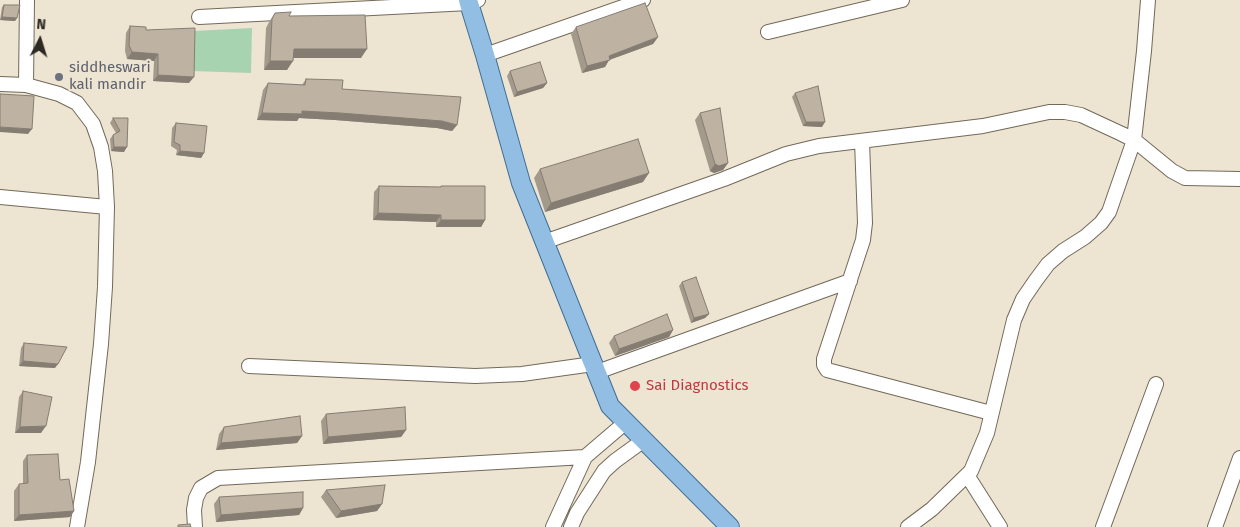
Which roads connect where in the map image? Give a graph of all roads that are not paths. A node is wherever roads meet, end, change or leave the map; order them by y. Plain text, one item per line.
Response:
1 (26, 0) edge
2 (643, 0) edge
3 (902, 0) edge
4 (1148, 0) edge
5 (471, 1) edge
6 (857, 5) edge
7 (199, 17) dead end
8 (768, 32) dead end
9 (485, 55) junction
10 (0, 84) edge
11 (26, 85) junction
12 (1134, 140) junction
13 (862, 141) junction
14 (1240, 179) edge
15 (0, 197) edge
16 (107, 207) junction
17 (544, 242) junction
18 (850, 281) junction
19 (248, 366) dead end
20 (595, 368) junction
21 (1156, 384) dead end
22 (991, 413) junction
23 (626, 422) junction
24 (644, 440) junction
25 (585, 457) junction
26 (1240, 458) edge
27 (967, 476) junction
28 (77, 527) edge
29 (195, 527) edge
30 (552, 527) edge
31 (571, 527) edge
32 (730, 527) edge
33 (908, 527) edge
34 (1000, 527) edge
35 (1103, 527) edge
36 (1215, 527) edge

1 - 11 street
2 - 9 street
3 - 6 street
4 - 12 street
5 - 7 street
5 - 9 main road
6 - 8 street
9 - 17 main road
10 - 11 street
11 - 16 street
12 - 13 street
12 - 14 street
12 - 22 street
13 - 17 street
13 - 18 street
15 - 16 street
16 - 28 street
17 - 20 main road
18 - 20 street
18 - 22 street
19 - 20 street
20 - 23 main road
21 - 35 street
22 - 27 street
23 - 24 main road
23 - 25 street
24 - 31 street
24 - 32 main road
25 - 29 street
25 - 30 street
26 - 36 street
27 - 33 street
27 - 34 street

